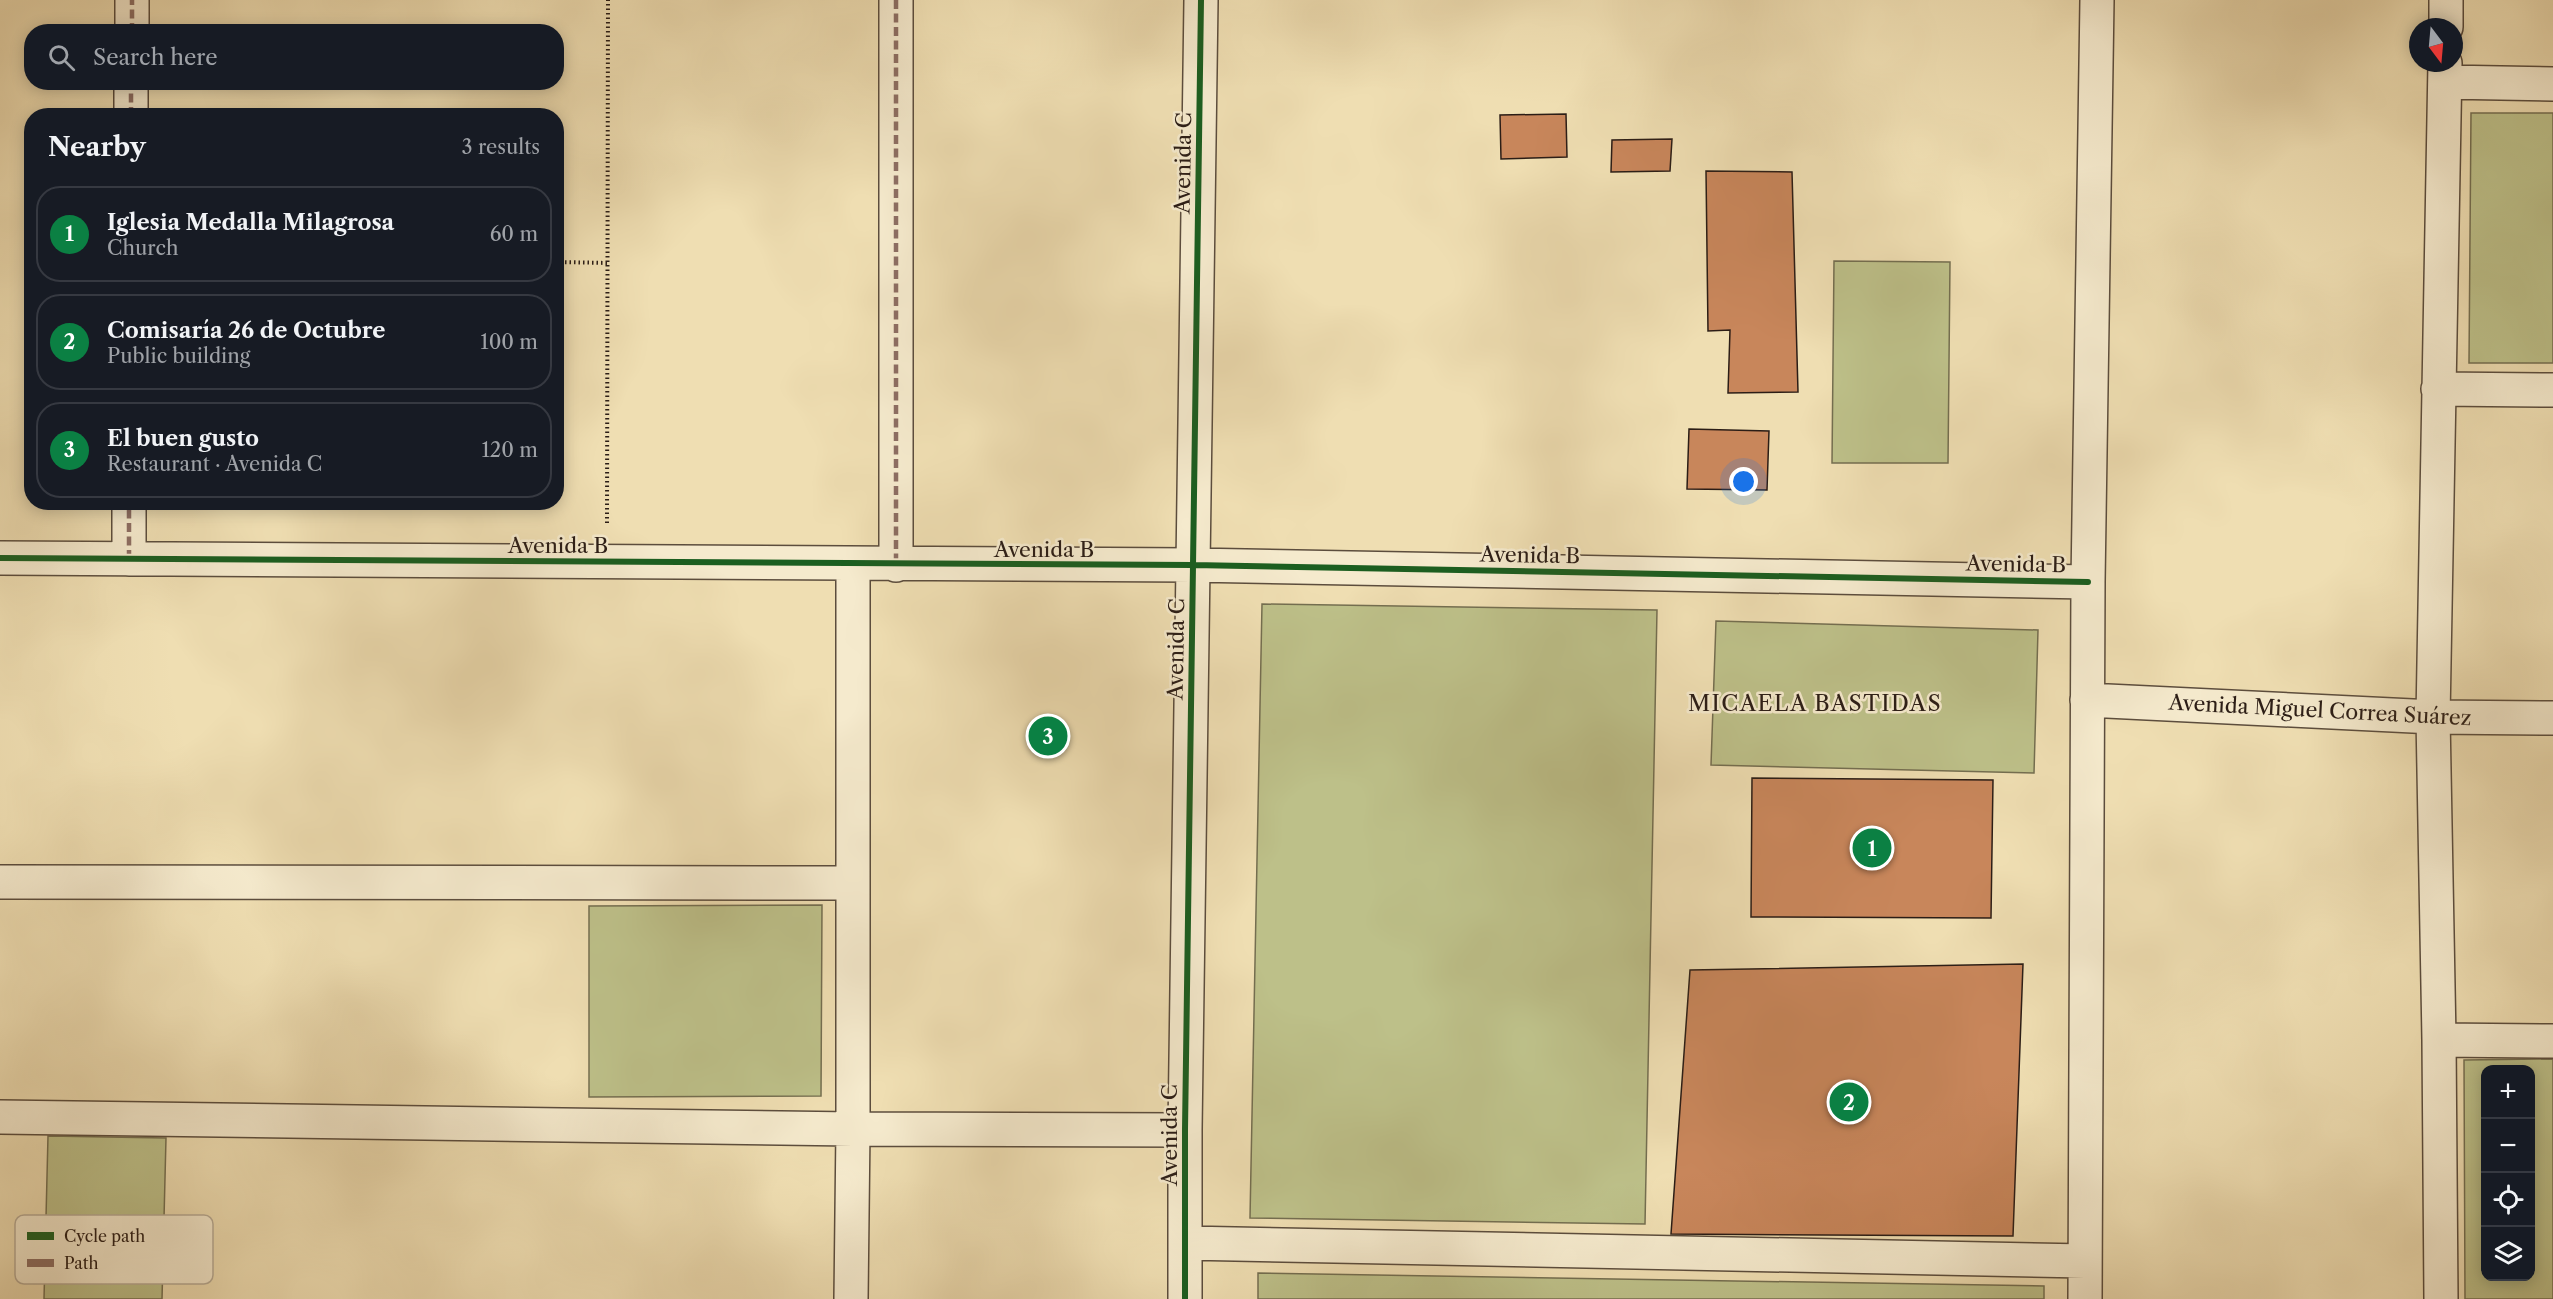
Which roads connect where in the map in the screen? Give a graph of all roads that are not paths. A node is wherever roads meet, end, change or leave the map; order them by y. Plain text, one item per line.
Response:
1 (132, 0) edge
2 (896, 0) edge
3 (1202, 0) edge
4 (2097, 0) edge
5 (2446, 0) edge
6 (2446, 18) edge
7 (132, 24) edge
8 (2445, 72) edge
9 (2553, 84) edge
10 (132, 90) edge
11 (131, 108) edge
12 (2438, 389) junction
13 (2553, 390) edge
14 (129, 510) edge
15 (0, 558) edge
16 (129, 559) junction
17 (853, 565) junction
18 (896, 565) junction
19 (1193, 566) junction
20 (2088, 582) junction
21 (2087, 700) junction
22 (2433, 717) junction
23 (2553, 718) edge
24 (0, 882) edge
25 (852, 883) junction
26 (2439, 1040) junction
27 (2553, 1041) edge
28 (0, 1117) edge
29 (853, 1130) junction
30 (1185, 1130) junction
31 (1186, 1242) junction
32 (2085, 1261) junction
33 (851, 1299) edge
34 (1185, 1299) edge
35 (2085, 1299) edge
36 (2441, 1299) edge

1 - 7 street
2 - 18 street
3 - 19 street, Avenida C
4 - 20 street
5 - 6 street
8 - 9 street
8 - 12 street
10 - 11 street
12 - 13 street
12 - 22 street
14 - 16 street
15 - 16 street, Avenida B
16 - 17 street, Avenida B
17 - 18 street, Avenida B
17 - 25 street
18 - 19 street, Avenida B
19 - 20 street, Avenida B
19 - 30 street, Avenida C
20 - 21 street
21 - 22 street, Avenida Miguel Correa Suárez
21 - 32 street
22 - 23 street, Avenida Miguel Correa Suárez
22 - 26 street
24 - 25 street
25 - 29 street
26 - 27 street
26 - 36 street
28 - 29 street
29 - 30 street
29 - 33 street
30 - 31 street, Avenida C
31 - 32 street
31 - 34 street, Avenida C
32 - 35 street

